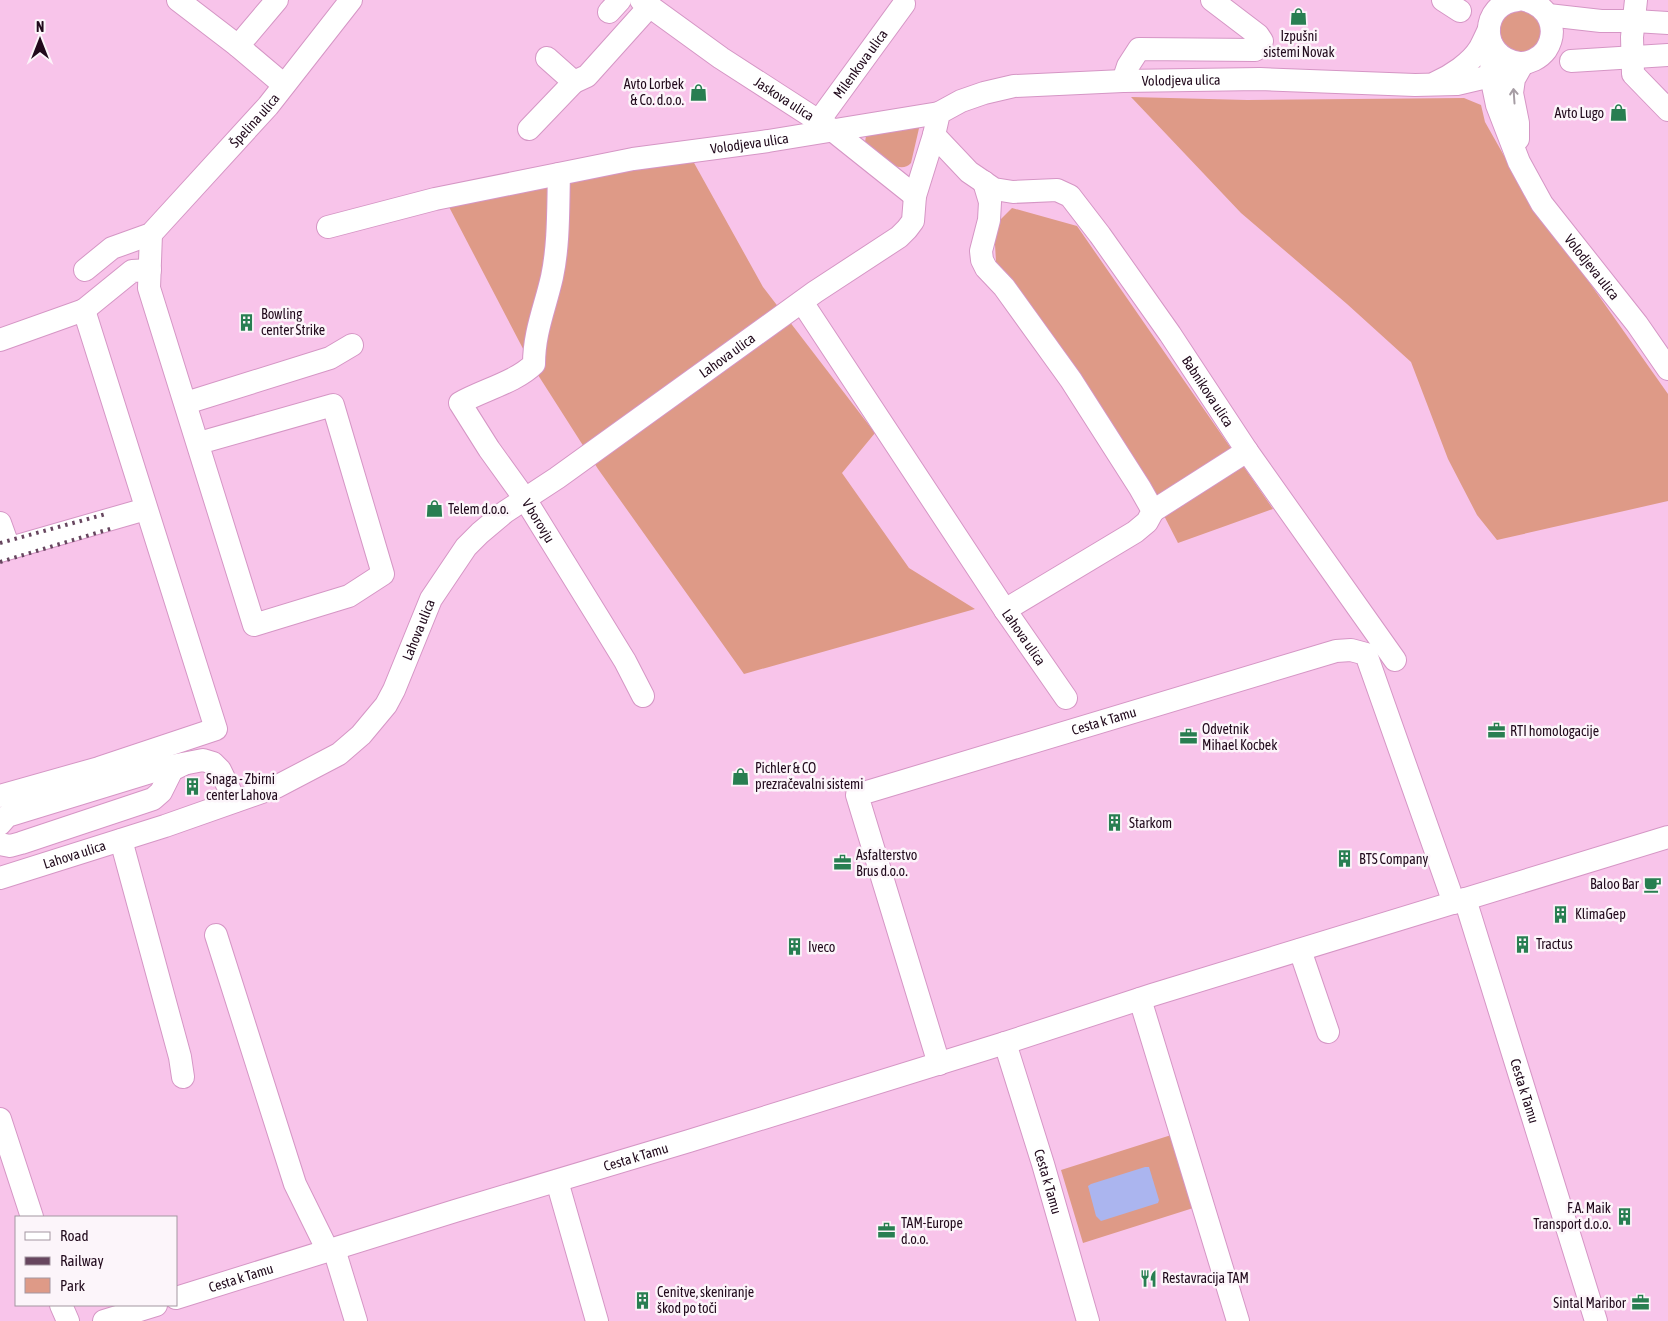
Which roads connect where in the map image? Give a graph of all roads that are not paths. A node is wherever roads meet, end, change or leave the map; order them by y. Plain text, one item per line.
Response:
1 (178, 0) edge
2 (277, 0) edge
3 (351, 0) edge
4 (1212, 0) edge
5 (1485, 0) edge
6 (1518, 0) edge
7 (1525, 0) edge
8 (645, 3) edge
9 (904, 4) dead end
10 (1636, 10) edge
11 (1548, 15) junction
12 (1601, 21) junction
13 (1668, 23) edge
14 (1490, 32) junction
15 (1550, 44) junction
16 (238, 46) junction
17 (1668, 55) edge
18 (1632, 56) junction
19 (547, 58) dead end
20 (1572, 61) dead end
21 (1523, 63) junction
22 (1491, 76) junction
23 (1123, 81) junction
24 (574, 82) junction
25 (284, 85) junction
26 (1430, 85) junction
27 (1668, 110) edge
28 (939, 112) junction
29 (824, 126) junction
30 (529, 129) dead end
31 (934, 135) junction
32 (1519, 162) junction
33 (559, 174) junction
34 (984, 182) junction
35 (915, 196) junction
36 (328, 227) dead end
37 (150, 234) junction
38 (112, 248) junction
39 (85, 270) dead end
40 (141, 270) junction
41 (802, 302) junction
42 (84, 310) junction
43 (0, 340) edge
44 (352, 345) dead end
45 (1668, 369) edge
46 (186, 403) junction
47 (199, 443) junction
48 (1247, 451) junction
49 (524, 499) junction
50 (146, 509) junction
51 (1153, 511) junction
52 (0, 523) edge
53 (4, 550) edge
54 (1006, 610) junction
55 (1395, 660) dead end
56 (643, 696) dead end
57 (1066, 698) dead end
58 (184, 764) junction
59 (0, 796) edge
60 (235, 801) junction
61 (0, 824) edge
62 (1668, 837) edge
63 (121, 840) junction
64 (0, 844) edge
65 (0, 878) edge
66 (1460, 901) junction
67 (216, 935) dead end
68 (1300, 950) junction
69 (1140, 999) junction
70 (1328, 1032) dead end
71 (1005, 1043) junction
72 (939, 1064) junction
73 (183, 1077) dead end
74 (0, 1119) edge
75 (9, 1174) edge
76 (557, 1181) junction
77 (31, 1216) edge
78 (331, 1250) junction
79 (178, 1297) edge
80 (61, 1306) edge
81 (153, 1306) edge
82 (68, 1321) edge
83 (104, 1321) edge
84 (356, 1321) edge
85 (597, 1321) edge
86 (1088, 1321) edge
87 (1238, 1321) edge
88 (1596, 1321) edge

1 - 16 street
2 - 16 street
3 - 25 street, Špelina ulica
4 - 23 street
5 - 14 street
6 - 14 street
7 - 11 street
8 - 24 street, Jaskova ulica
8 - 29 street, Jaskova ulica
9 - 29 street, Milenkova ulica
10 - 12 street
10 - 13 street
10 - 18 street
11 - 12 street
11 - 15 street
12 - 15 street
14 - 21 street
14 - 22 street, Volodjeva ulica
14 - 26 street, Volodjeva ulica
15 - 21 street
16 - 25 street
17 - 18 street
18 - 20 street
18 - 27 street
19 - 24 street
21 - 22 street, Volodjeva ulica
32 -> 21 street, Volodjeva ulica
22 - 26 street, Volodjeva ulica
22 - 32 street, Volodjeva ulica
23 - 26 street, Volodjeva ulica
23 - 28 street, Volodjeva ulica
24 - 30 street, Jaskova ulica
25 - 37 street, Špelina ulica
28 - 29 street, Volodjeva ulica
28 - 31 street
29 - 33 street, Volodjeva ulica
29 - 35 street, Jaskova ulica
31 - 34 street, Babnikova ulica
31 - 35 street
32 - 45 street, Volodjeva ulica
33 - 36 street, Volodjeva ulica
33 - 49 street, V borovju
34 - 48 street, Babnikova ulica
34 - 51 street
35 - 41 street, Lahova ulica
37 - 38 street
37 - 40 street
38 - 39 street
38 - 40 street
40 - 42 street
40 - 46 street
41 - 49 street, Lahova ulica
41 - 54 street, Lahova ulica
42 - 43 street
42 - 50 street
44 - 46 street
46 - 47 street
47 - 47 street
48 - 51 street
48 - 55 street, Babnikova ulica
49 - 56 street, V borovju
49 - 60 street, Lahova ulica
50 - 53 street
50 - 59 street
51 - 54 street
52 - 53 street
54 - 57 street, Lahova ulica
58 - 60 street
58 - 61 street
58 - 64 street
60 - 63 street, Lahova ulica
62 - 66 street, Cesta k Tamu
63 - 65 street, Lahova ulica
63 - 73 street
66 - 68 street, Cesta k Tamu
66 - 72 street, Cesta k Tamu
66 - 88 street, Cesta k Tamu
67 - 78 street
68 - 69 street, Cesta k Tamu
68 - 70 street
69 - 71 street, Cesta k Tamu
69 - 87 street
71 - 72 street, Cesta k Tamu
71 - 86 street, Cesta k Tamu
72 - 76 street, Cesta k Tamu
74 - 75 street
75 - 77 street
76 - 78 street, Cesta k Tamu
76 - 85 street
78 - 79 street, Cesta k Tamu
78 - 84 street
80 - 82 street
81 - 83 street

